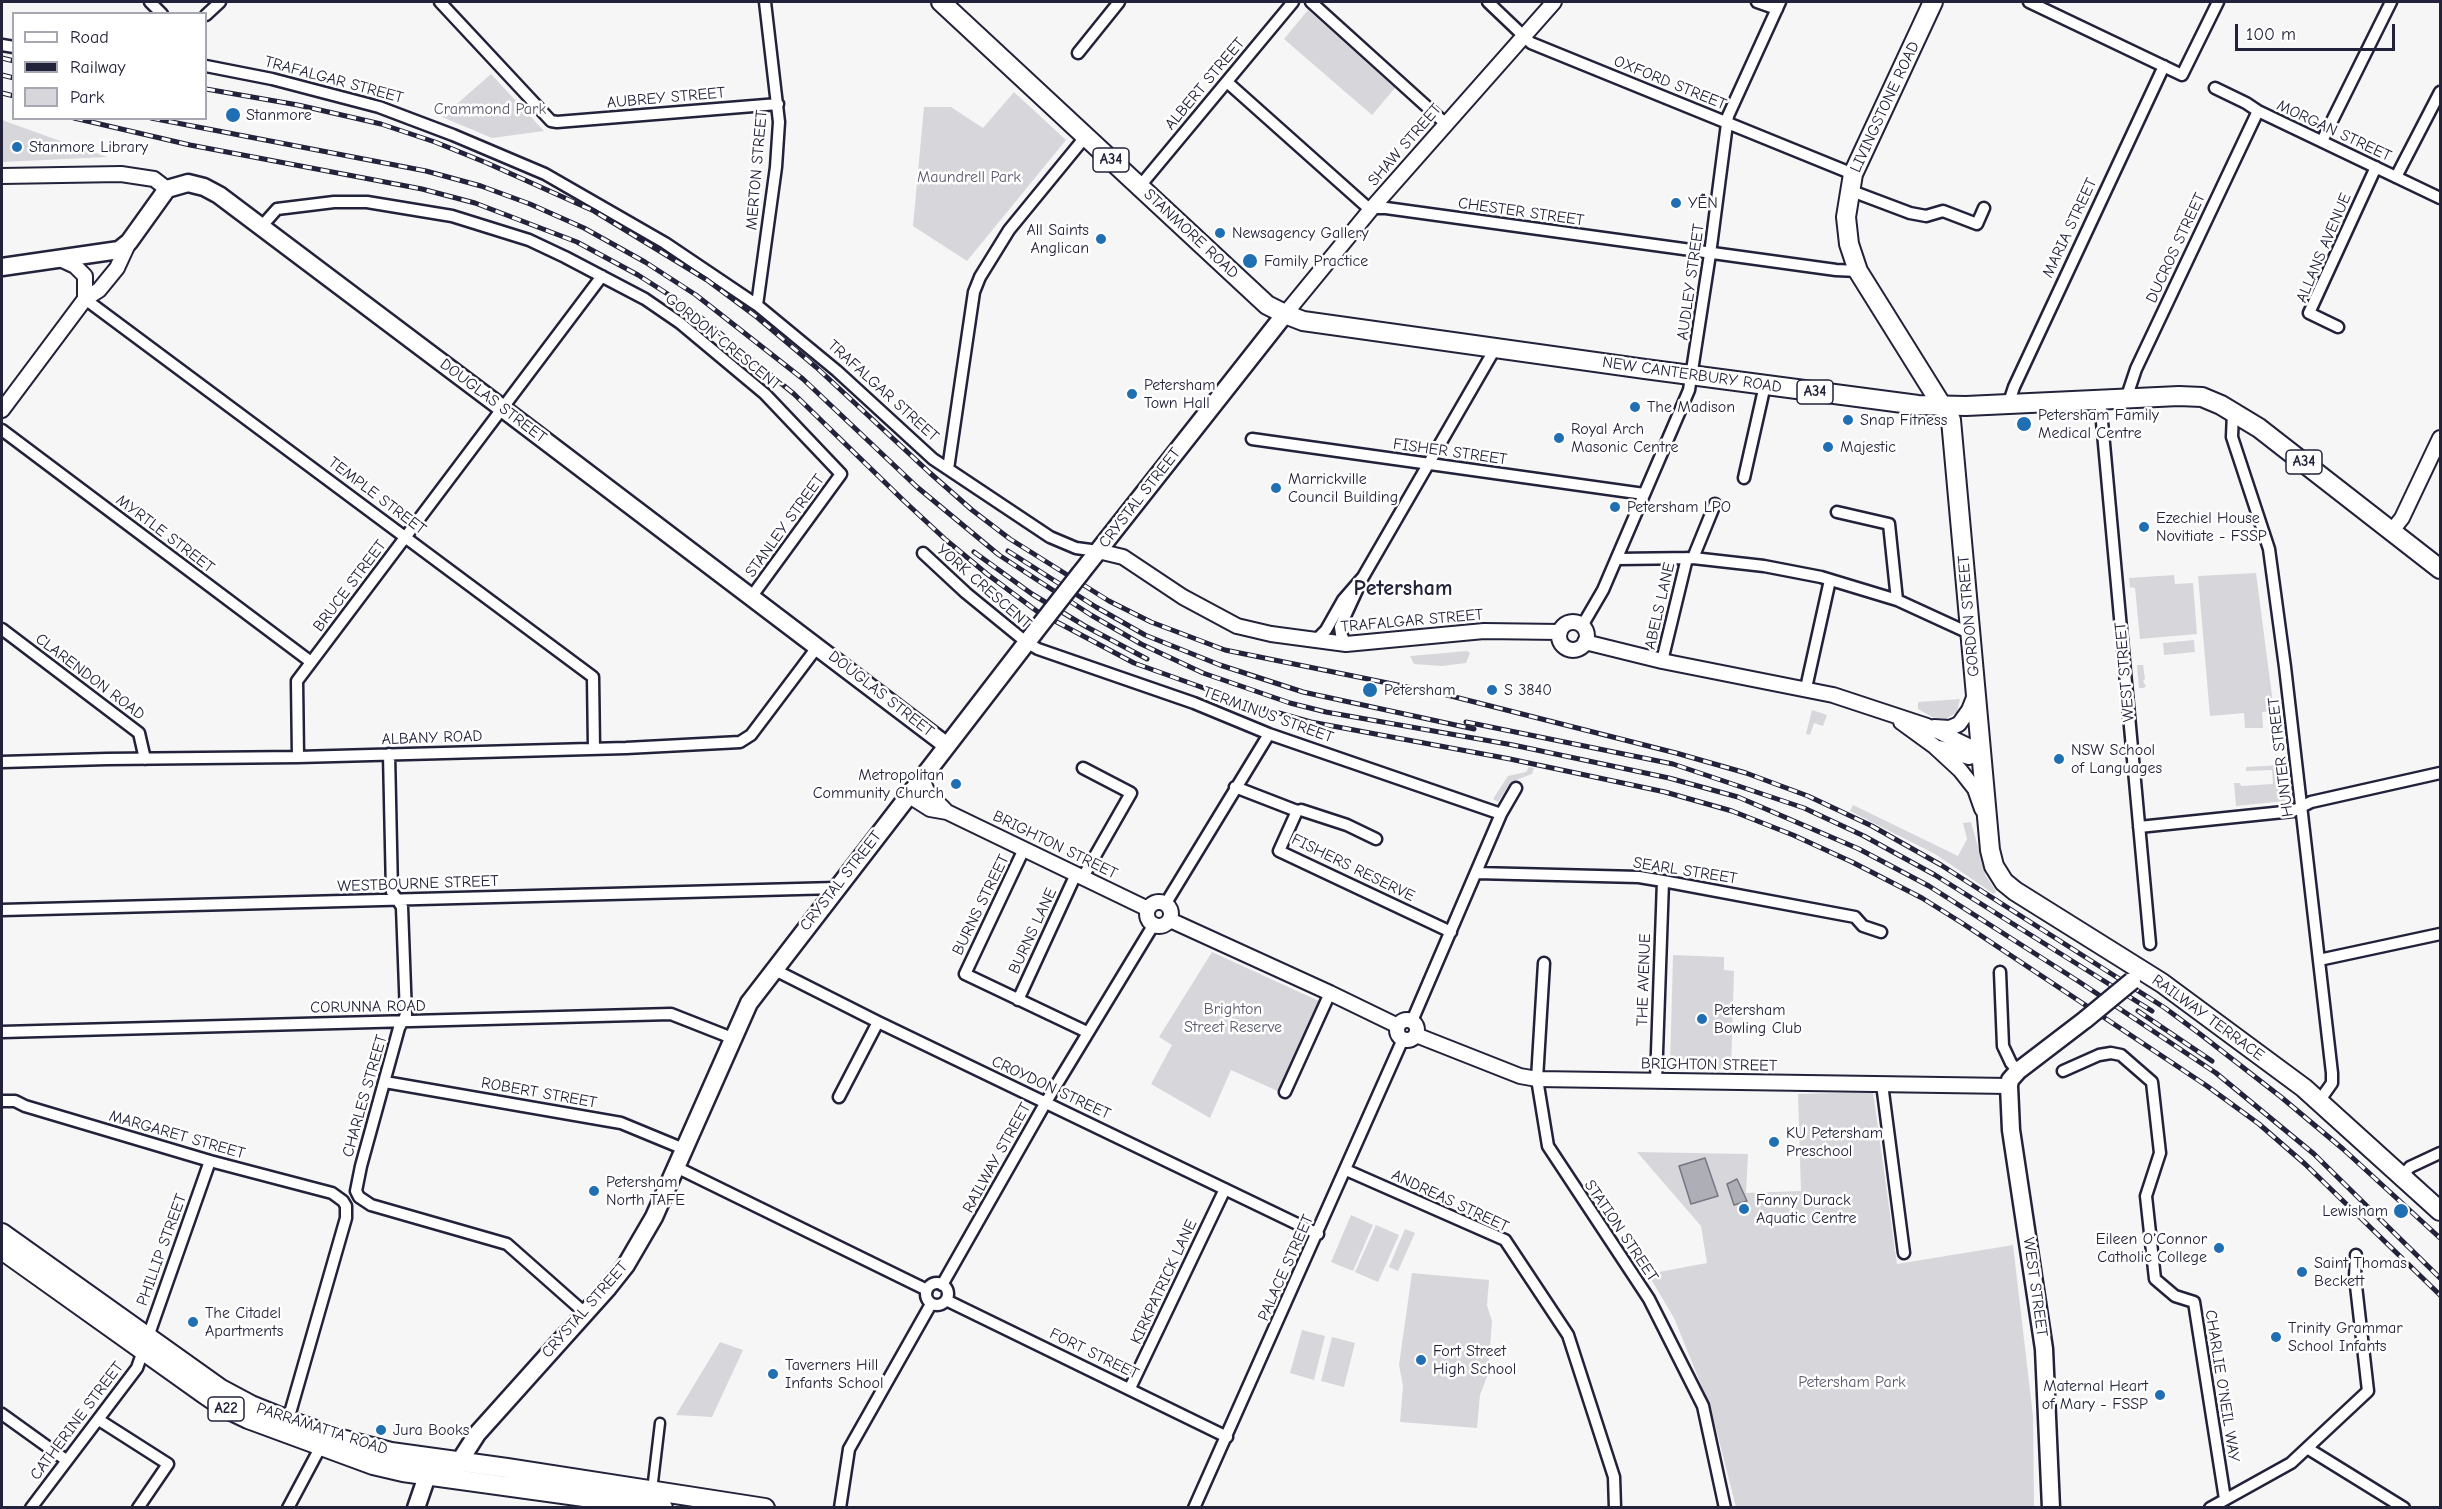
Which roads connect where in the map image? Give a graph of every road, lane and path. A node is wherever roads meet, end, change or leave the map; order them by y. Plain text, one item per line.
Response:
1 (220, 2) edge
2 (440, 2) edge
3 (765, 2) edge
4 (941, 2) edge
5 (1119, 2) edge
6 (1293, 2) edge
7 (1311, 2) edge
8 (1488, 2) edge
9 (1554, 2) edge
10 (1757, 2) edge
11 (1934, 2) edge
12 (2029, 2) edge
13 (2218, 2) edge
14 (2391, 2) edge
15 (1778, 5) edge
16 (207, 14) edge
17 (1524, 36) junction
18 (1078, 52) dead end
19 (207, 66) edge
20 (2164, 66) junction
21 (1227, 82) junction
22 (2216, 88) dead end
23 (2440, 92) edge
24 (778, 104) junction
25 (2258, 111) junction
26 (1727, 123) junction
27 (1446, 124) junction
28 (1086, 136) junction
29 (2322, 141) junction
30 (2376, 167) junction
31 (2, 177) edge
32 (2396, 177) junction
33 (1851, 182) junction
34 (1140, 186) junction
35 (167, 189) junction
36 (2440, 198) edge
37 (1372, 208) junction
38 (1984, 208) dead end
39 (261, 227) junction
40 (129, 242) junction
41 (1710, 254) junction
42 (60, 259) junction
43 (2, 267) edge
44 (1858, 271) junction
45 (602, 276) junction
46 (85, 299) junction
47 (757, 305) junction
48 (1285, 314) junction
49 (2338, 327) dead end
50 (1496, 347) junction
51 (1692, 375) junction
52 (1765, 385) junction
53 (2126, 399) junction
54 (2100, 400) junction
55 (2008, 405) junction
56 (1942, 406) junction
57 (502, 408) junction
58 (2, 410) edge
59 (2232, 411) junction
60 (2, 430) edge
61 (2440, 438) edge
62 (1252, 439) dead end
63 (1429, 465) junction
64 (948, 469) junction
65 (841, 474) joint
66 (1744, 478) dead end
67 (1644, 494) junction
68 (1715, 504) dead end
69 (1837, 512) dead end
70 (2391, 531) junction
71 (406, 536) junction
72 (1098, 551) junction
73 (923, 554) dead end
74 (1690, 558) junction
75 (1617, 560) junction
76 (2440, 569) edge
77 (1363, 577) junction
78 (1830, 580) junction
79 (752, 596) junction
80 (1897, 600) junction
81 (1582, 626) junction
82 (2, 629) edge
83 (1560, 632) junction
84 (1971, 634) junction
85 (1030, 638) junction
86 (1316, 642) junction
87 (1586, 642) junction
88 (1346, 644) junction
89 (818, 646) junction
90 (1662, 661) junction
91 (311, 662) junction
92 (1806, 688) junction
93 (1976, 692) junction
94 (1890, 714) junction
95 (1926, 726) junction
96 (1269, 734) junction
97 (946, 745) junction
98 (1934, 746) junction
99 (594, 748) junction
100 (1981, 752) junction
101 (389, 754) junction
102 (298, 757) junction
103 (145, 759) junction
104 (2, 762) edge
105 (1083, 768) dead end
106 (2440, 773) edge
107 (921, 777) junction
108 (1235, 787) junction
109 (1516, 788) dead end
110 (908, 795) junction
111 (2302, 807) junction
112 (1297, 811) junction
113 (947, 812) junction
114 (1501, 814) junction
115 (2139, 827) junction
116 (1988, 829) junction
117 (1376, 839) dead end
118 (1024, 849) junction
119 (1476, 873) junction
120 (1080, 875) junction
121 (1663, 881) junction
122 (836, 888) junction
123 (398, 900) junction
124 (1166, 903) junction
125 (1148, 909) junction
126 (2, 910) edge
127 (1170, 920) junction
128 (1154, 924) junction
129 (1451, 932) junction
130 (1881, 932) dead end
131 (2440, 934) edge
132 (2150, 944) dead end
133 (2319, 960) junction
134 (1544, 963) dead end
135 (773, 969) junction
136 (2000, 972) dead end
137 (2137, 975) junction
138 (1330, 993) junction
139 (1018, 1000) junction
140 (1412, 1021) joint
141 (402, 1022) junction
142 (878, 1022) junction
143 (2, 1032) edge
144 (1087, 1032) junction
145 (1406, 1033) junction
146 (732, 1038) junction
147 (2018, 1071) junction
148 (2063, 1071) dead end
149 (1537, 1079) junction
150 (1656, 1081) junction
151 (385, 1082) junction
152 (1882, 1084) junction
153 (2008, 1086) junction
154 (1285, 1092) dead end
155 (839, 1098) dead end
156 (2320, 1100) junction
157 (2, 1101) edge
158 (1046, 1102) junction
159 (684, 1149) junction
160 (2440, 1153) edge
161 (210, 1161) junction
162 (676, 1167) junction
163 (1346, 1170) junction
164 (2401, 1177) junction
165 (1225, 1189) junction
166 (2440, 1211) edge
167 (2, 1233) edge
168 (1318, 1234) junction
169 (2, 1250) edge
170 (1904, 1253) dead end
171 (2356, 1255) dead end
172 (942, 1285) junction
173 (927, 1290) junction
174 (946, 1300) junction
175 (932, 1304) junction
176 (585, 1313) junction
177 (146, 1344) junction
178 (1130, 1388) junction
179 (2, 1414) edge
180 (99, 1420) junction
181 (288, 1420) junction
182 (660, 1423) dead end
183 (1227, 1437) junction
184 (321, 1446) junction
185 (2307, 1448) junction
186 (66, 1460) junction
187 (454, 1470) junction
188 (428, 1476) junction
189 (653, 1482) dead end
190 (677, 1501) edge
191 (2224, 1503) edge
192 (31, 1508) edge
193 (138, 1508) edge
194 (288, 1508) edge
195 (416, 1508) edge
196 (663, 1508) edge
197 (765, 1508) edge
198 (840, 1508) edge
199 (1194, 1508) edge
200 (1615, 1508) edge
201 (1725, 1508) edge
202 (2051, 1508) edge
203 (2210, 1508) edge
204 (2404, 1508) edge

1 - 16 street
2 - 24 street, AUBREY STREET
3 - 24 street, MERTON STREET
4 - 28 main road, STANMORE ROAD / A34
5 - 18 street
6 - 21 street, ALBERT STREET
7 - 27 street
8 - 17 street, OXFORD STREET
9 - 17 street, SHAW STREET
10 - 15 street
11 - 33 main road, LIVINGSTONE ROAD
12 - 20 street
13 - 20 street
14 - 29 street
15 - 26 street, AUDLEY STREET
17 - 26 street, OXFORD STREET
17 - 27 street, SHAW STREET
19 - 47 street, TRAFALGAR STREET
20 - 55 street, MARIA STREET
21 - 34 street, ALBERT STREET
21 - 37 street
22 - 25 street, MORGAN STREET
23 - 32 street
24 - 47 street, MERTON STREET
25 - 29 street, MORGAN STREET
25 - 53 street, DUCROS STREET
26 - 33 street, OXFORD STREET
26 - 41 street, AUDLEY STREET
27 - 37 street, SHAW STREET
28 - 34 main road, STANMORE ROAD / A34
28 - 64 street
29 - 30 street, MORGAN STREET
30 - 32 street, MORGAN STREET
30 - 49 street, ALLANS AVENUE
31 - 35 street
32 - 36 street, MORGAN STREET
33 - 38 street, OXFORD STREET
33 - 44 main road, LIVINGSTONE ROAD
34 - 48 main road, STANMORE ROAD / A34
35 - 39 main road, DOUGLAS STREET
35 - 40 main road
37 - 41 street, CHESTER STREET
37 - 48 street, SHAW STREET
39 - 45 street, GORDON CRESCENT
39 - 57 main road, DOUGLAS STREET
40 - 42 main road
40 - 46 street
41 - 44 street, CHESTER STREET
41 - 51 street, AUDLEY STREET
42 - 43 main road
42 - 46 street
44 - 56 main road, LIVINGSTONE ROAD
45 - 57 street, BRUCE STREET
45 - 65 street, GORDON CRESCENT
46 - 58 street
46 - 71 street, TEMPLE STREET
47 - 64 street, TRAFALGAR STREET
48 - 50 main road, NEW CANTERBURY ROAD / A34
48 - 72 main road, CRYSTAL STREET
50 - 51 main road, NEW CANTERBURY ROAD / A34
50 - 63 street
51 - 52 main road, NEW CANTERBURY ROAD / A34
51 - 67 street, AUDLEY STREET
52 - 56 main road, NEW CANTERBURY ROAD / A34
52 - 66 street
53 - 54 main road, NEW CANTERBURY ROAD / A34
53 - 59 main road, NEW CANTERBURY ROAD / A34
54 - 55 main road, NEW CANTERBURY ROAD / A34
54 - 115 street, WEST STREET
55 - 56 main road, NEW CANTERBURY ROAD / A34
56 - 84 main road, GORDON STREET
57 - 71 street, BRUCE STREET
57 - 79 main road, DOUGLAS STREET
59 - 70 main road, NEW CANTERBURY ROAD / A34
59 - 111 street, HUNTER STREET
60 - 91 street, MYRTLE STREET
61 - 70 street
62 - 63 street, FISHER STREET
63 - 67 street, FISHER STREET
63 - 77 street
64 - 72 street, TRAFALGAR STREET
65 - 79 street, STANLEY STREET
67 - 75 street, AUDLEY STREET
68 - 74 street, ABELS LANE
69 - 80 street
70 - 76 main road, NEW CANTERBURY ROAD / A34
71 - 91 street, BRUCE STREET
71 - 99 street, TEMPLE STREET
72 - 85 main road, CRYSTAL STREET, bridge
72 - 86 street, TRAFALGAR STREET
73 - 85 street, YORK CRESCENT
74 - 75 street
74 - 78 street
74 - 90 street, ABELS LANE
75 - 81 street, AUDLEY STREET
77 - 86 street
77 - 88 street
78 - 80 street
78 - 92 street
79 - 89 main road, DOUGLAS STREET
80 - 84 street
81 - 83 street
81 - 87 street
82 - 103 street, CLARENDON ROAD
83 - 87 street
83 - 88 street, TRAFALGAR STREET
84 - 93 main road, GORDON STREET
85 - 96 street, TERMINUS STREET
85 - 97 main road, CRYSTAL STREET
86 - 88 street, TRAFALGAR STREET
87 - 90 street
89 - 97 main road, DOUGLAS STREET
89 - 99 street, ALBANY ROAD
90 - 92 street
91 - 102 street, BRUCE STREET
92 - 94 street
93 - 95 street
93 - 100 main road, GORDON STREET
94 - 95 street
94 - 98 street
95 - 100 street
96 - 108 street
96 - 114 street, TERMINUS STREET
97 - 107 main road, CRYSTAL STREET
98 - 100 street
98 - 116 street
99 - 101 street, ALBANY ROAD
100 - 116 main road, GORDON STREET
101 - 102 street, ALBANY ROAD
101 - 123 street, CHARLES STREET
102 - 103 street, ALBANY ROAD
103 - 104 street, ALBANY ROAD
105 - 120 street, BURNS LANE
106 - 111 street
107 - 110 main road, CRYSTAL STREET
107 - 113 street, BRIGHTON STREET
108 - 112 street
108 - 124 street
109 - 114 street
110 - 113 street, BRIGHTON STREET
110 - 122 main road, CRYSTAL STREET
111 - 115 street
111 - 133 street, HUNTER STREET
112 - 117 street
112 - 129 street, FISHERS RESERVE
113 - 118 street, BRIGHTON STREET
114 - 119 street
115 - 132 street, WEST STREET
116 - 137 main road, RAILWAY TERRACE
118 - 120 street, BRIGHTON STREET
118 - 139 street, BURNS STREET
119 - 121 street, SEARL STREET
119 - 129 street
120 - 125 street, BRIGHTON STREET
120 - 139 street, BURNS LANE
121 - 130 street, SEARL STREET
121 - 150 street, THE AVENUE
122 - 123 street, WESTBOURNE STREET
122 - 135 main road, CRYSTAL STREET
123 - 126 street, WESTBOURNE STREET
123 - 141 street, CHARLES STREET
124 - 125 street
124 - 127 street
125 - 128 street
127 - 128 street
127 - 138 street, BRIGHTON STREET
128 - 144 street, RAILWAY STREET
129 - 140 street
131 - 133 street
133 - 156 street, HUNTER STREET
134 - 149 street, STATION STREET
135 - 142 street, CROYDON STREET
135 - 146 main road, CRYSTAL STREET
136 - 147 street
137 - 147 main road, bridge
137 - 156 main road, RAILWAY TERRACE
138 - 145 street, BRIGHTON STREET
138 - 154 street
139 - 144 street
140 - 145 street
141 - 143 street, CORUNNA ROAD
141 - 146 street, CORUNNA ROAD
141 - 151 street, CHARLES STREET
142 - 155 street
142 - 158 street, CROYDON STREET
144 - 158 street, RAILWAY STREET
145 - 149 street, BRIGHTON STREET
145 - 163 street, PALACE STREET
146 - 159 main road, CRYSTAL STREET
147 - 153 main road
148 - 191 street, CHARLIE O'NEIL WAY
149 - 150 street, BRIGHTON STREET
149 - 201 street, STATION STREET
150 - 152 street, BRIGHTON STREET
151 - 159 street, ROBERT STREET
151 - 176 street, CHARLES STREET
152 - 153 street, BRIGHTON STREET
152 - 170 street
153 - 202 main road, WEST STREET
156 - 164 main road, RAILWAY TERRACE
157 - 161 street, MARGARET STREET
158 - 165 street, CROYDON STREET
158 - 172 street, RAILWAY STREET
159 - 162 main road, CRYSTAL STREET
160 - 164 street
161 - 177 street, PHILLIP STREET
161 - 181 street, MARGARET STREET
162 - 173 street
162 - 176 main road, CRYSTAL STREET
163 - 168 street, PALACE STREET
163 - 200 street, ANDREAS STREET
164 - 166 main road, RAILWAY TERRACE
165 - 168 street, CROYDON STREET
165 - 178 street, KIRKPATRICK LANE
167 - 177 main road, PARRAMATTA ROAD / A22
168 - 183 street, PALACE STREET
169 - 177 main road, PARRAMATTA ROAD / A22
171 - 185 street
172 - 173 street
172 - 174 street
173 - 175 street
174 - 175 street
174 - 178 street, FORT STREET
175 - 198 street
176 - 187 main road, CRYSTAL STREET
177 - 180 street, CATHERINE STREET
177 - 181 main road, PARRAMATTA ROAD / A22
177 - 184 main road, PARRAMATTA ROAD / A22
178 - 183 street, FORT STREET
179 - 186 street
180 - 186 street, CATHERINE STREET
180 - 193 street
181 - 187 main road, PARRAMATTA ROAD / A22
182 - 189 street
183 - 199 street, PALACE STREET
184 - 188 main road, PARRAMATTA ROAD / A22
184 - 194 street
185 - 191 street
185 - 204 street
186 - 192 street, CATHERINE STREET
187 - 188 main road, PARRAMATTA ROAD / A22
187 - 190 main road, PARRAMATTA ROAD / A22
187 - 196 main road, PARRAMATTA ROAD / A22
188 - 195 main road
190 - 197 main road, PARRAMATTA ROAD / A22
191 - 203 street

